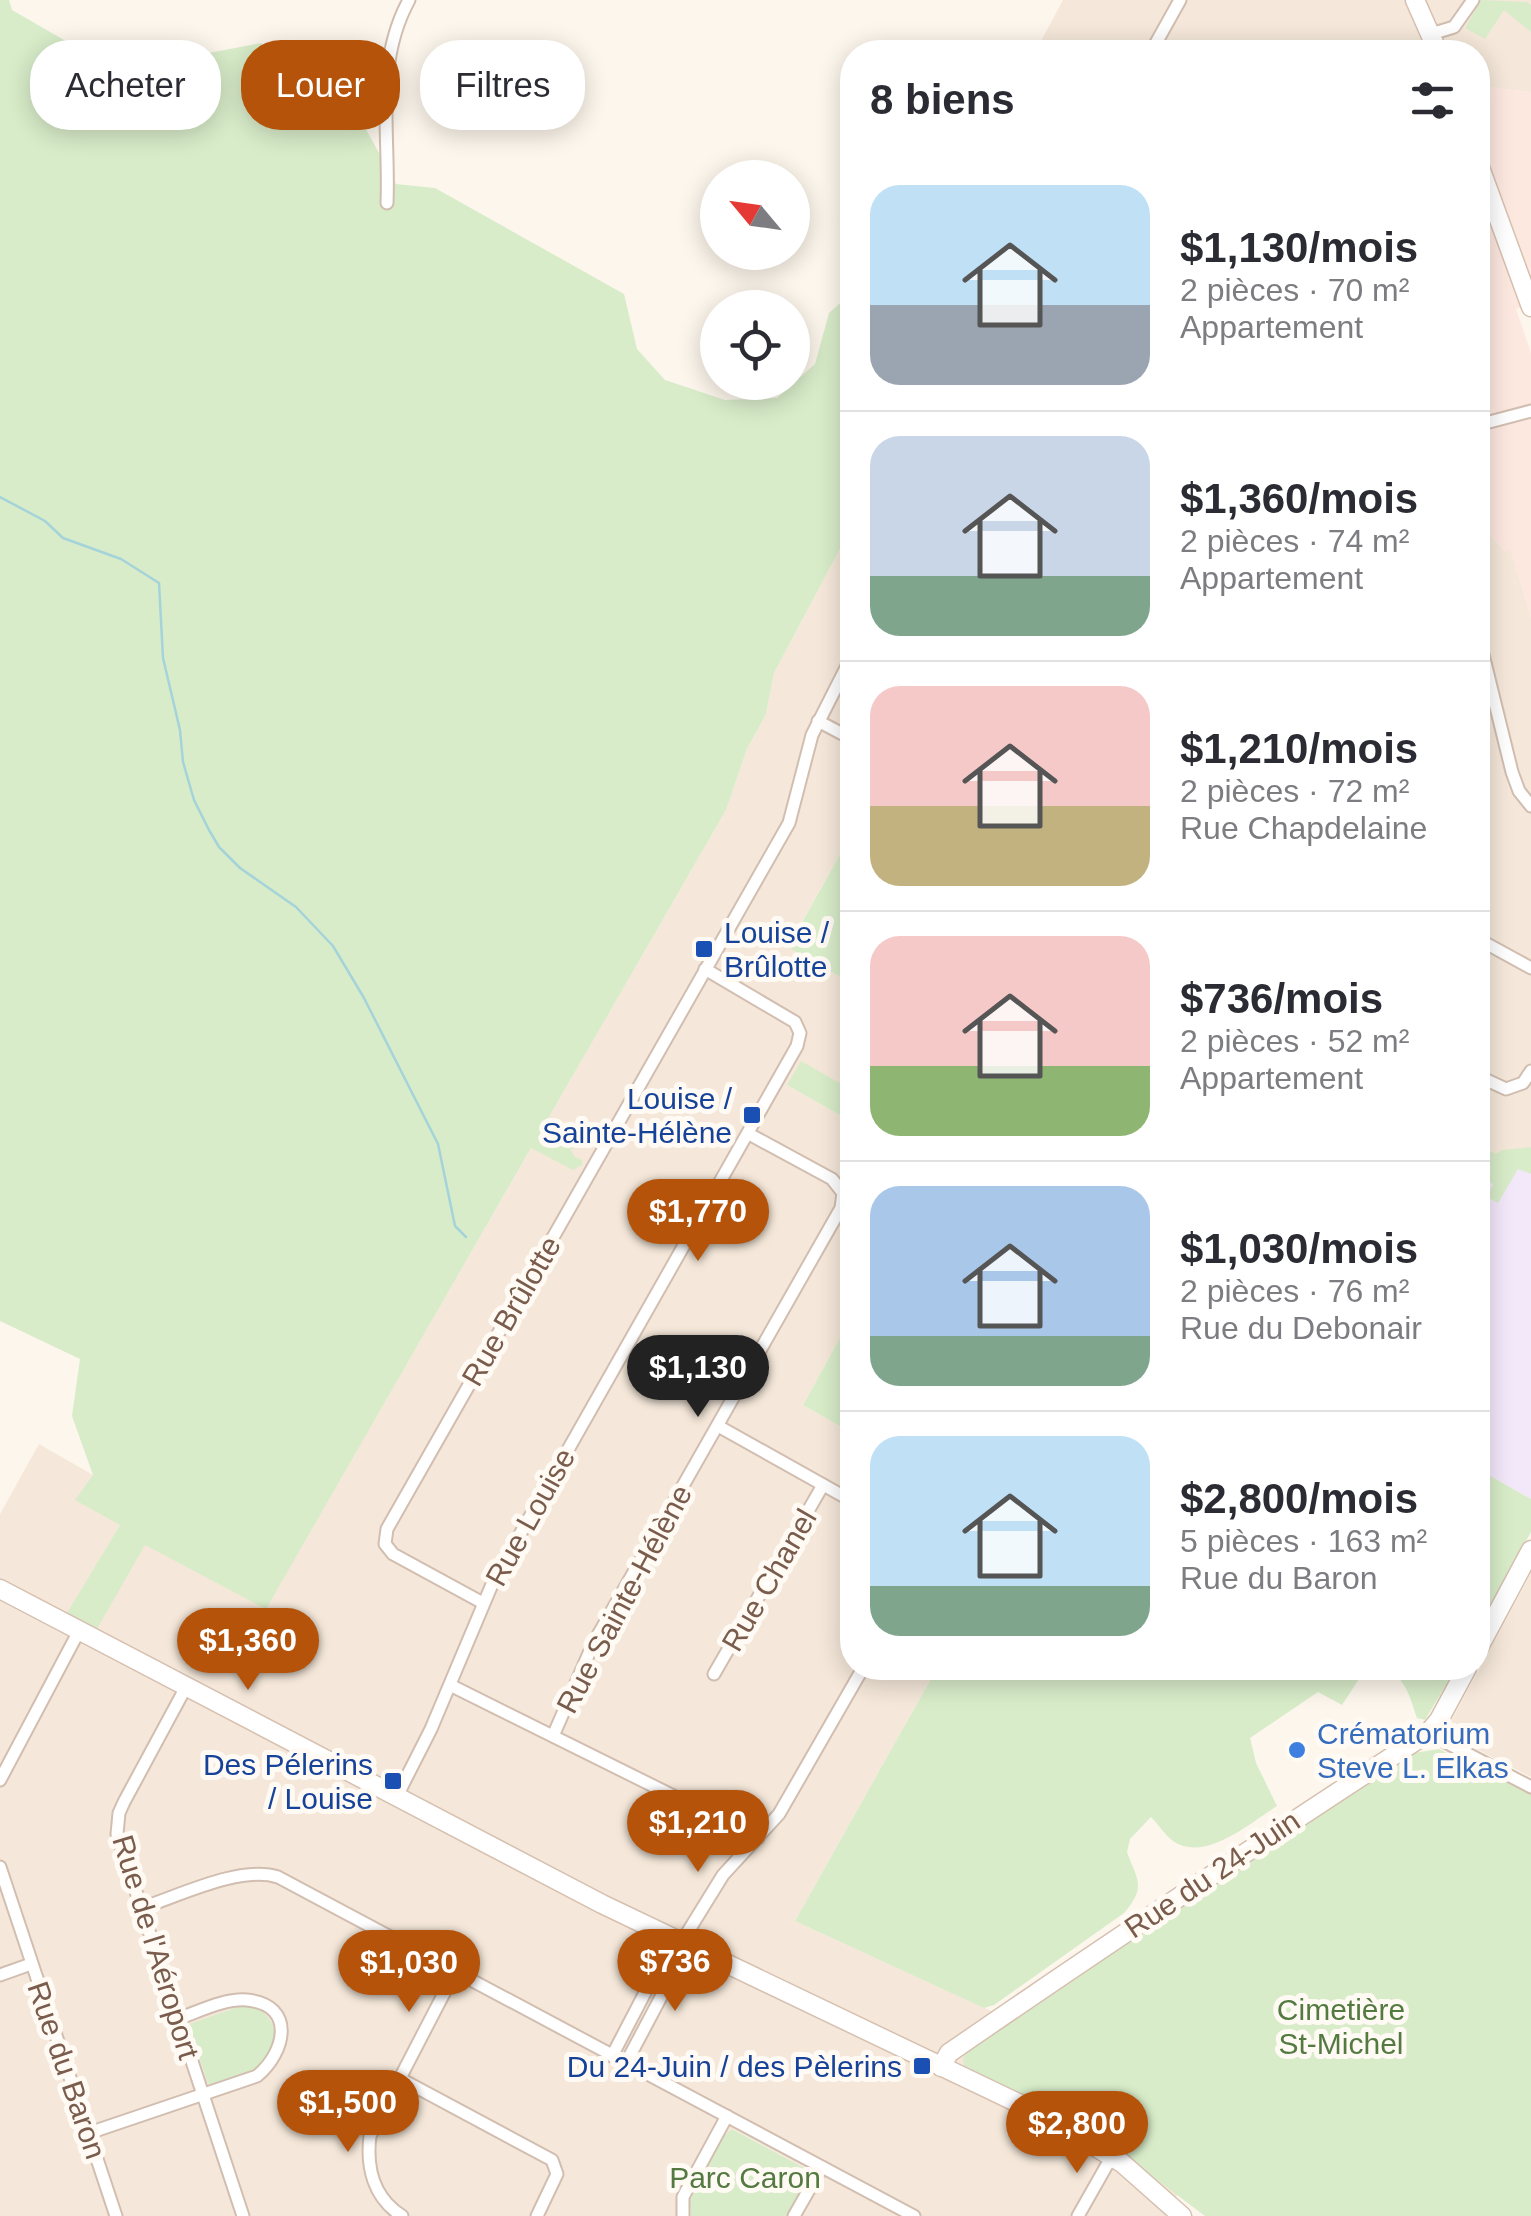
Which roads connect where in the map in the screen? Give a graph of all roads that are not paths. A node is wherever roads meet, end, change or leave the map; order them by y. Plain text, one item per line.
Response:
1 (409, 0) edge
2 (1180, 0) edge
3 (1416, 0) edge
4 (1473, 0) edge
5 (1431, 34) junction
6 (1158, 40) edge
7 (1433, 40) edge
8 (1490, 195) edge
9 (387, 203) dead end
10 (1531, 308) edge
11 (1531, 412) edge
12 (1490, 422) edge
13 (840, 679) edge
14 (1490, 683) edge
15 (818, 721) junction
16 (840, 733) edge
17 (1531, 806) edge
18 (1490, 946) edge
19 (1531, 968) edge
20 (705, 969) junction
21 (1531, 1071) edge
22 (1490, 1083) edge
23 (749, 1134) junction
24 (840, 1189) edge
25 (840, 1208) edge
26 (718, 1426) junction
27 (823, 1484) junction
28 (840, 1494) edge
29 (1531, 1550) edge
30 (0, 1589) edge
31 (483, 1603) junction
32 (1490, 1627) edge
33 (78, 1631) junction
34 (714, 1674) dead end
35 (856, 1680) edge
36 (1461, 1680) edge
37 (450, 1685) junction
38 (186, 1687) junction
39 (1428, 1733) junction
40 (553, 1736) junction
41 (0, 1780) edge
42 (1531, 1786) edge
43 (396, 1798) junction
44 (758, 1838) junction
45 (0, 1867) edge
46 (141, 1908) junction
47 (681, 1942) junction
48 (30, 1964) junction
49 (455, 1972) junction
50 (0, 1975) edge
51 (177, 2019) junction
52 (612, 2056) junction
53 (626, 2063) junction
54 (940, 2067) junction
55 (399, 2078) junction
56 (203, 2095) junction
57 (727, 2116) junction
58 (89, 2134) junction
59 (1112, 2156) junction
60 (822, 2167) junction
61 (116, 2216) edge
62 (243, 2216) edge
63 (402, 2216) edge
64 (536, 2216) edge
65 (683, 2216) edge
66 (794, 2216) edge
67 (914, 2216) edge
68 (1078, 2216) edge
69 (1182, 2216) edge

1 - 9 street
2 - 6 street
3 - 5 street
4 - 5 street
5 - 7 street
8 - 10 street
11 - 12 street
13 - 15 street, Rue Brûlotte
14 - 17 street
15 - 16 street
15 - 20 street, Rue Brûlotte
18 - 19 street
20 - 23 street, Rue Louise
20 - 31 street, Rue Brûlotte
21 - 22 street
23 - 24 street, Rue Sainte-Hélène
23 - 31 street, Rue Louise
25 - 26 street, Rue Sainte-Hélène
26 - 27 street
26 - 40 street, Rue Sainte-Hélène
27 - 28 street
27 - 34 street, Rue Chanel
29 - 32 street
30 - 33 street
31 - 37 street, Rue Louise
33 - 38 street
33 - 41 street
35 - 44 street
36 - 39 street, Rue du 24-Juin
37 - 40 street
37 - 43 street, Rue Louise
38 - 43 street
38 - 46 street, Rue de l'Aéroport
39 - 42 street
39 - 54 street, Rue du 24-Juin
40 - 44 street
43 - 47 street
44 - 47 street
45 - 48 street, Rue du Baron
46 - 49 street
46 - 51 street, Rue de l'Aéroport
47 - 52 street
47 - 53 street
47 - 54 street
48 - 50 street
48 - 58 street, Rue du Baron
49 - 52 street
49 - 55 street
51 - 56 street, Rue de l'Aéroport
51 - 56 street
52 - 53 street
53 - 57 street
54 - 59 street
55 - 63 street
55 - 64 street
56 - 58 street
56 - 62 street, Rue de l'Aéroport
57 - 60 street
57 - 65 street
58 - 61 street, Rue du Baron
59 - 68 street
59 - 69 street
60 - 66 street
60 - 67 street

